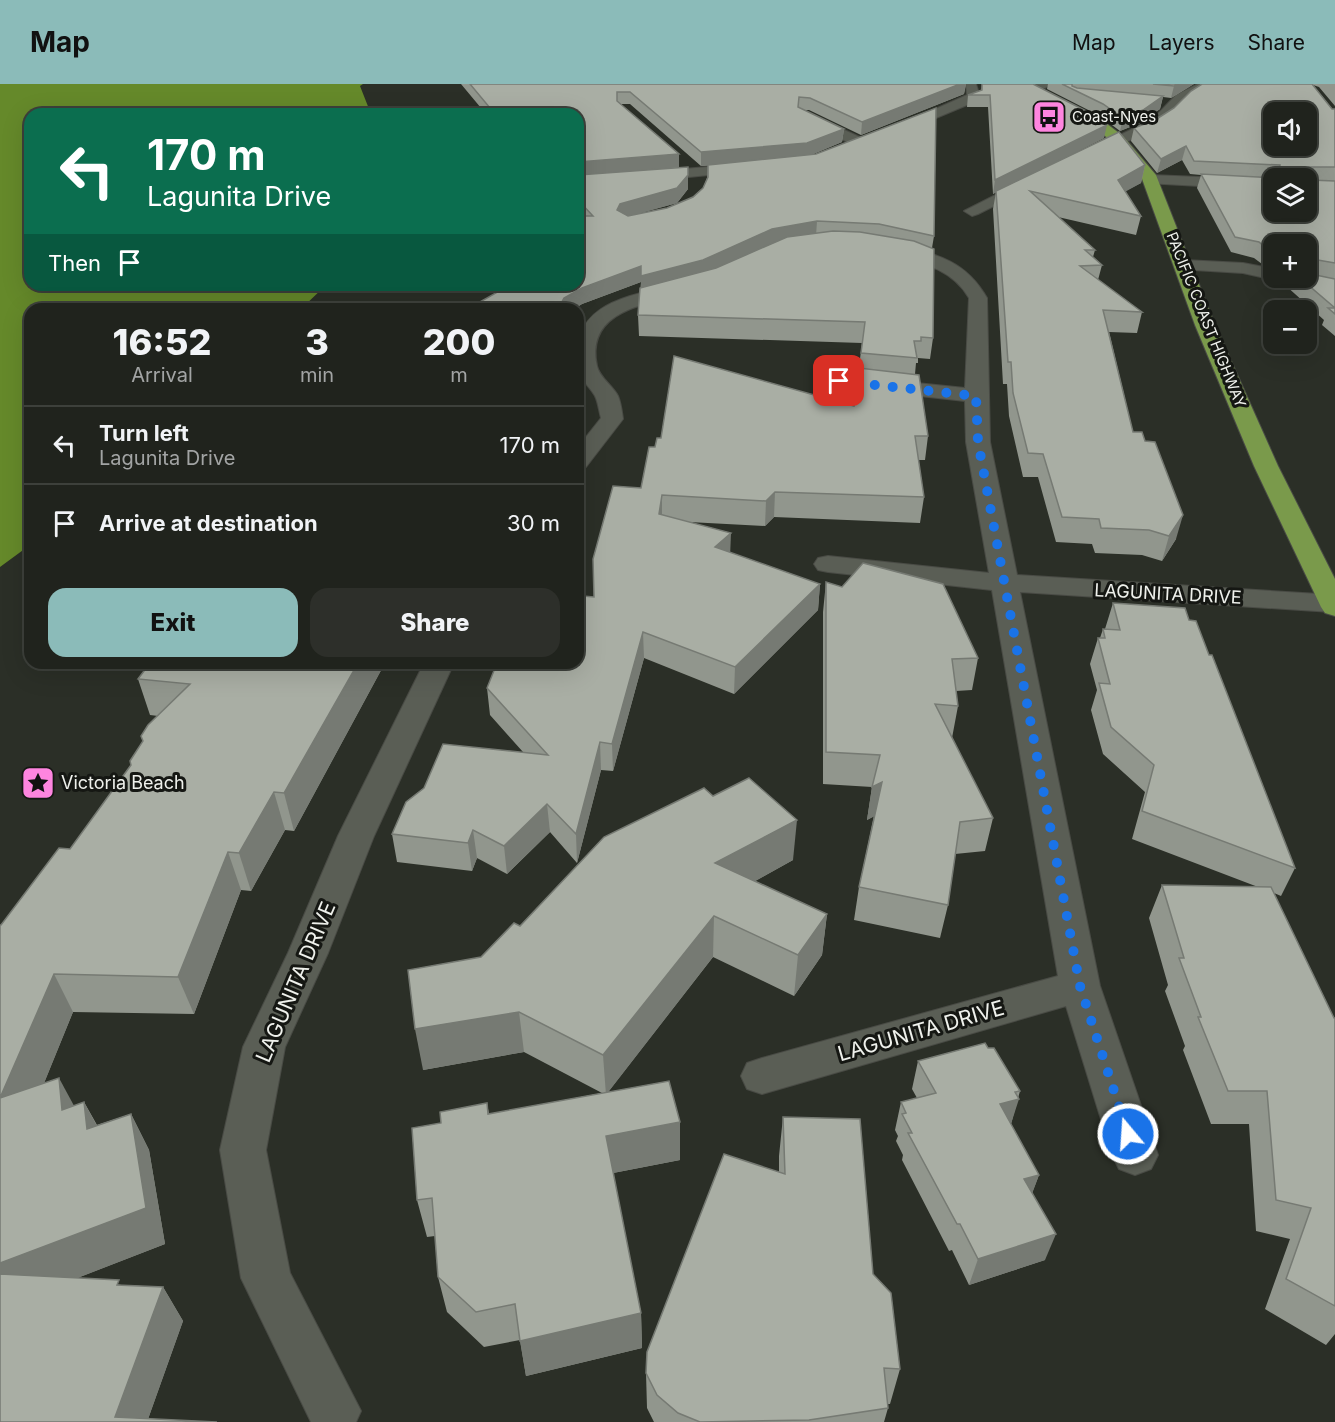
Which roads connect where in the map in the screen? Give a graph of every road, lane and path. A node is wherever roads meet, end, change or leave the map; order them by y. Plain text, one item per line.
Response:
1 (1022, 84) edge
2 (1046, 84) edge
3 (1208, 84) edge
4 (1177, 85) edge
5 (971, 86) edge
6 (1195, 91) junction
7 (1156, 101) edge
8 (1175, 104) junction
9 (803, 115) edge
10 (872, 139) junction
11 (1118, 139) junction
12 (840, 151) edge
13 (678, 156) edge
14 (1072, 161) edge
15 (764, 166) edge
16 (1053, 171) edge
17 (698, 179) junction
18 (1151, 180) junction
19 (584, 183) edge
20 (1263, 185) edge
21 (972, 211) dead end
22 (866, 245) edge
23 (1184, 265) junction
24 (1263, 273) edge
25 (699, 285) edge
26 (839, 381) dead end
27 (976, 396) junction
28 (584, 454) edge
29 (828, 564) dead end
30 (1005, 583) junction
31 (1334, 605) edge
32 (436, 669) edge
33 (1080, 986) junction
34 (762, 1077) dead end
35 (1135, 1155) dead end
36 (334, 1411) dead end

1 - 2 street
1 - 11 highway, PACIFIC COAST HIGHWAY
3 - 6 street
4 - 6 street
5 - 10 street
6 - 8 street
7 - 8 street
8 - 11 street
9 - 10 street
10 - 12 street
11 - 14 street
11 - 18 highway, PACIFIC COAST HIGHWAY
13 - 17 street
15 - 17 street
16 - 21 street
17 - 19 street
18 - 20 street
18 - 23 highway, PACIFIC COAST HIGHWAY
22 - 27 street
23 - 24 street
23 - 31 highway, PACIFIC COAST HIGHWAY
25 - 28 street
26 - 27 street
27 - 30 street
29 - 30 street, LAGUNITA DRIVE
30 - 31 street, LAGUNITA DRIVE
30 - 33 street
32 - 36 street, LAGUNITA DRIVE
33 - 34 street, LAGUNITA DRIVE
33 - 35 street

